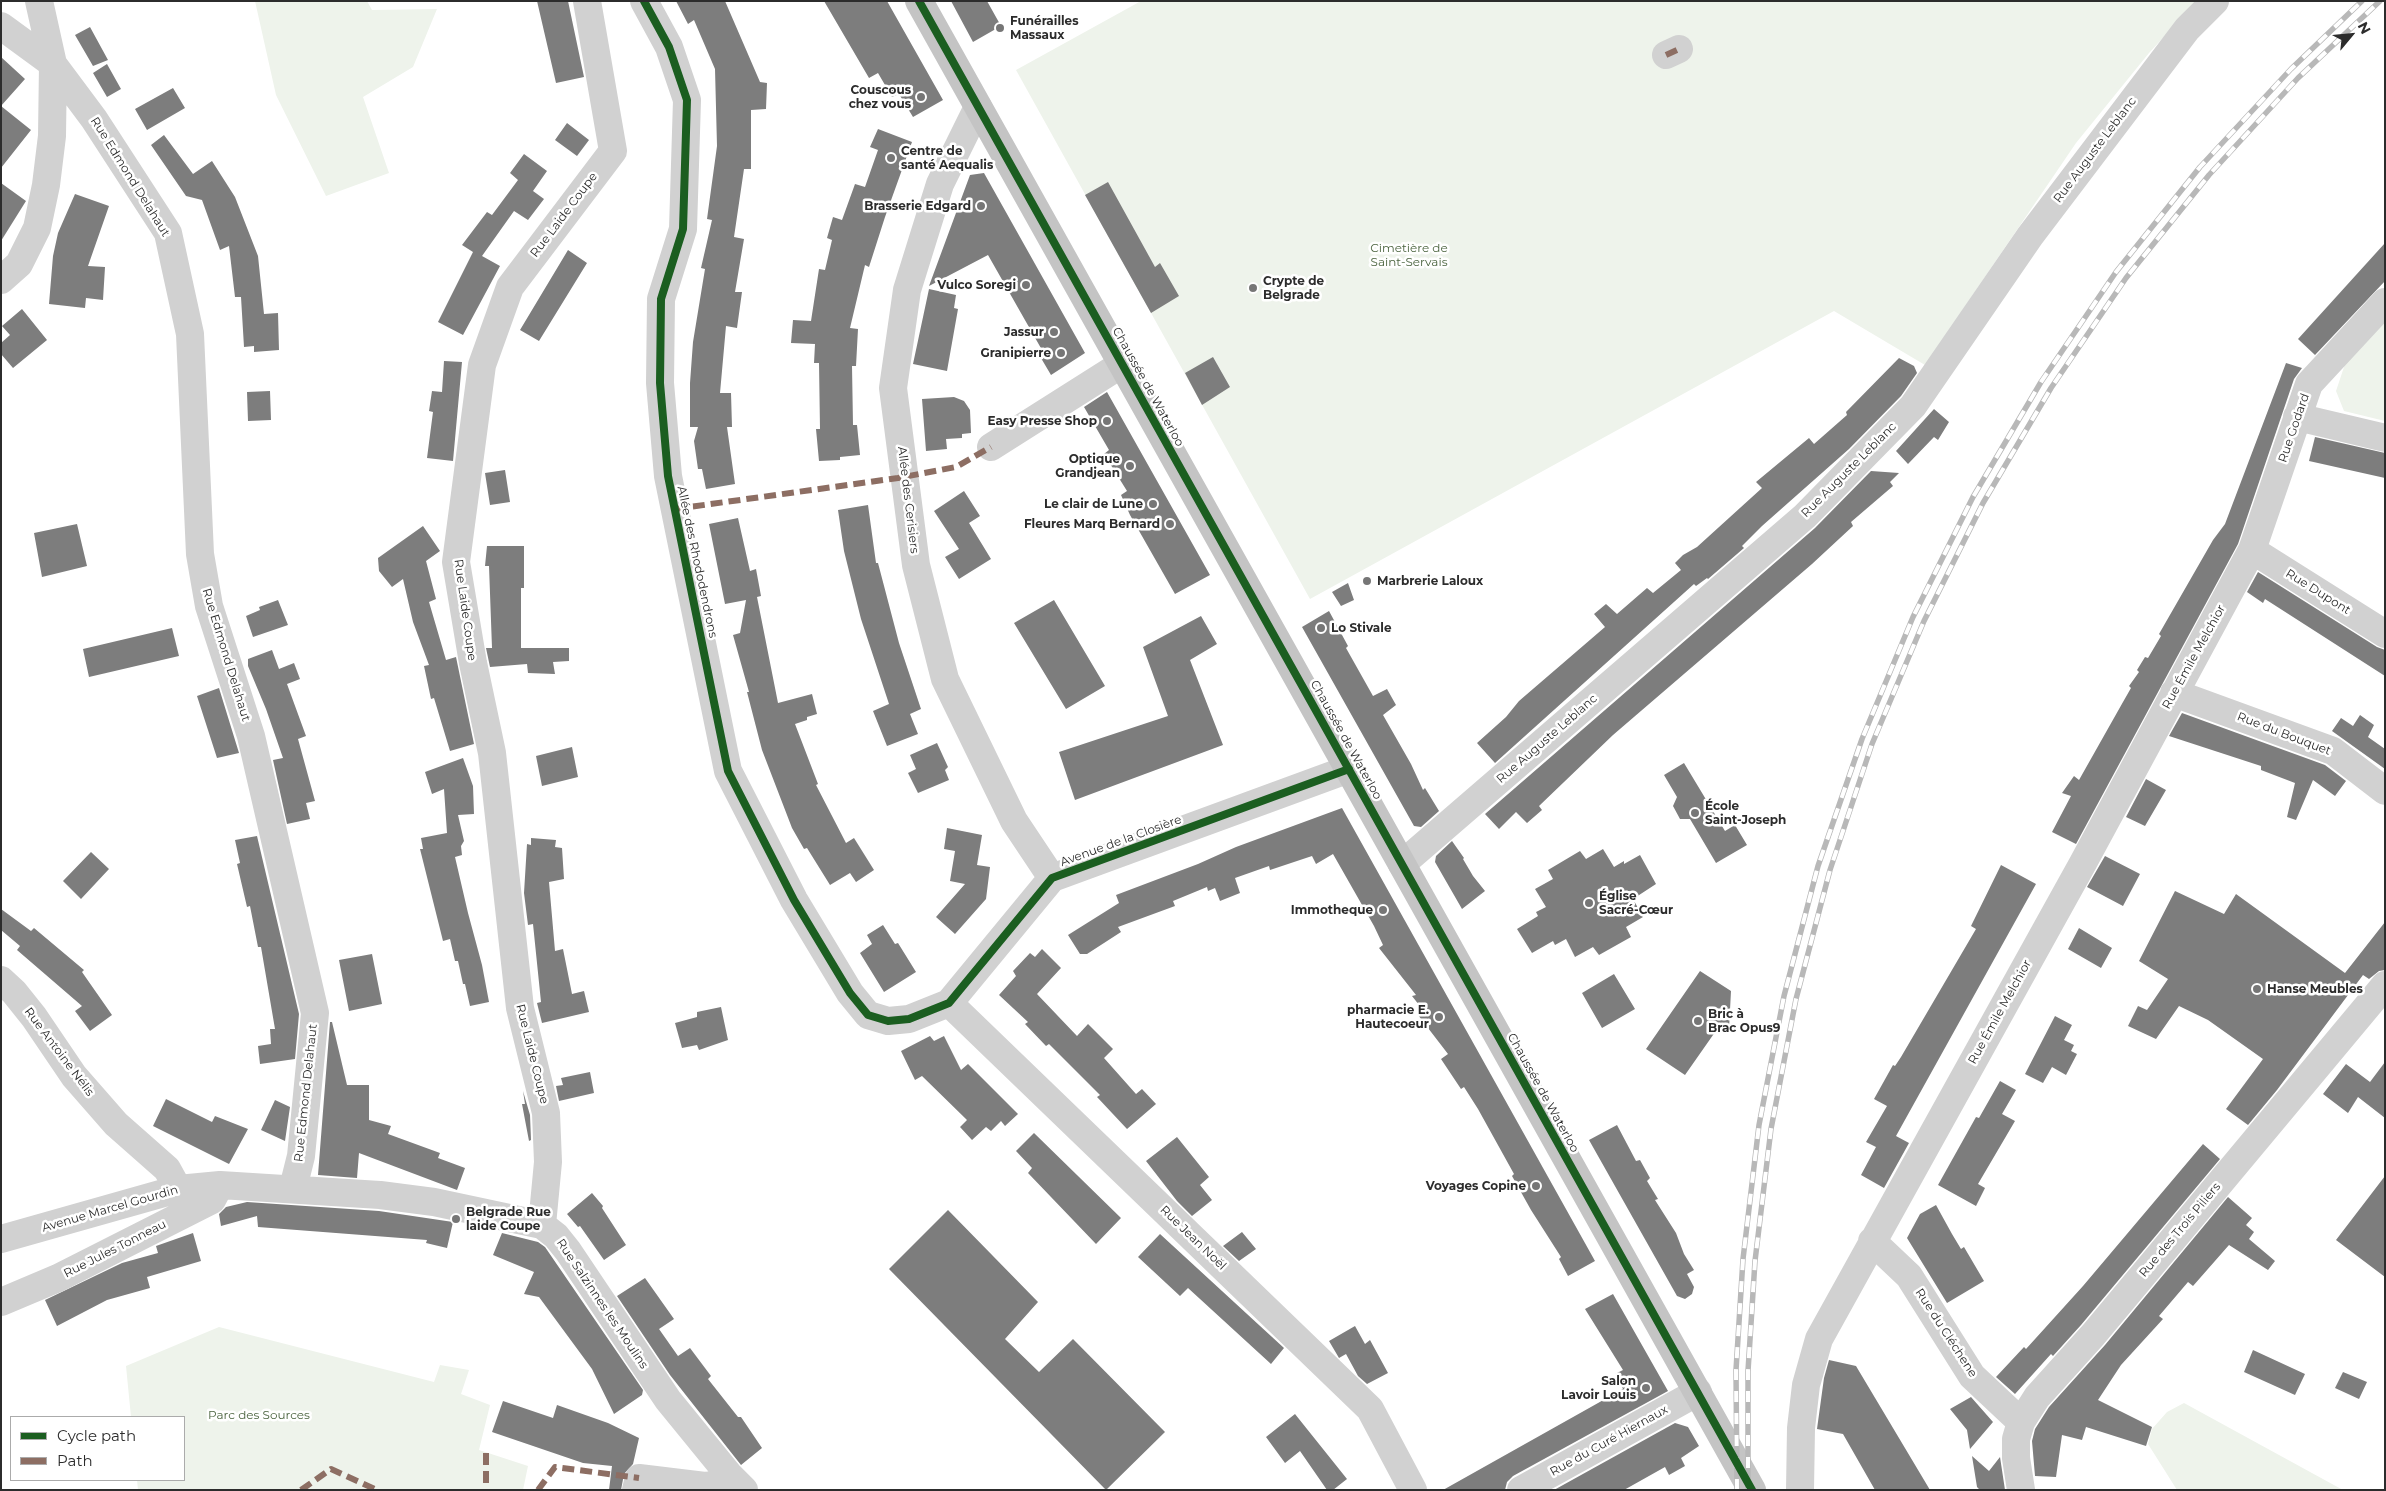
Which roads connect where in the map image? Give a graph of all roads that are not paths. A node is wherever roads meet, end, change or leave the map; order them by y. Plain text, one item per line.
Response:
1 (39, 1) edge
2 (587, 1) edge
3 (644, 1) edge
4 (919, 1) edge
5 (2215, 1) edge
6 (1, 26) edge
7 (53, 64) junction
8 (978, 106) junction
9 (1, 280) edge
10 (2385, 302) edge
11 (1122, 364) junction
12 (2297, 417) junction
13 (2385, 438) edge
14 (991, 447) dead end
15 (2252, 550) junction
16 (2385, 634) edge
17 (2174, 693) junction
18 (1349, 769) junction
19 (2385, 791) edge
20 (1402, 864) junction
21 (1052, 878) junction
22 (1, 980) edge
23 (2385, 984) edge
24 (949, 1003) junction
25 (220, 1185) junction
26 (292, 1188) junction
27 (178, 1189) junction
28 (542, 1225) junction
29 (1, 1239) edge
30 (1872, 1241) junction
31 (1, 1302) edge
32 (1698, 1392) junction
33 (2021, 1422) junction
34 (737, 1483) edge
35 (1525, 1489) edge
36 (636, 1490) edge
37 (1413, 1490) edge
38 (1752, 1490) edge
39 (1800, 1490) edge
40 (2022, 1490) edge

1 - 7 street, Rue Edmond Delahaut
2 - 28 street, Rue Laide Coupe
3 - 24 street, Allée des Rhododendrons
4 - 8 main road, Chaussée de Waterloo
5 - 20 street, Rue Auguste Leblanc
6 - 7 street
7 - 9 street
7 - 26 street, Rue Edmond Delahaut
8 - 11 main road, Chaussée de Waterloo
8 - 21 street, Allée des Cerisiers
10 - 12 street, Rue Godard
11 - 14 street
11 - 18 main road, Chaussée de Waterloo
12 - 13 street
12 - 15 street, Rue Godard
15 - 16 street, Rue Dupont
15 - 17 street, Rue Émile Melchior
17 - 19 street, Rue du Bouquet
17 - 30 street, Rue Émile Melchior
18 - 20 main road, Chaussée de Waterloo
18 - 21 street, Avenue de la Closière
20 - 32 main road, Chaussée de Waterloo
21 - 24 street, Avenue de la Closière
22 - 27 street, Rue Antoine Nélis
23 - 33 street, Rue des Trois Piliers
24 - 37 street, Rue Jean Noël
25 - 26 street, Rue Salzinnes les Moulins
25 - 27 street, Avenue Marcel Gourdin
25 - 31 street, Rue Jules Tonneau
26 - 28 street, Rue Salzinnes les Moulins
27 - 29 street, Avenue Marcel Gourdin
28 - 34 street, Rue Salzinnes les Moulins
30 - 33 street, Rue du Cléchene
30 - 39 street, Rue Émile Melchior
32 - 35 street, Rue du Curé Hiernaux
32 - 38 main road, Chaussée de Waterloo
33 - 40 street, Rue des Trois Piliers
34 - 36 street, Rue Salzinnes les Moulins

